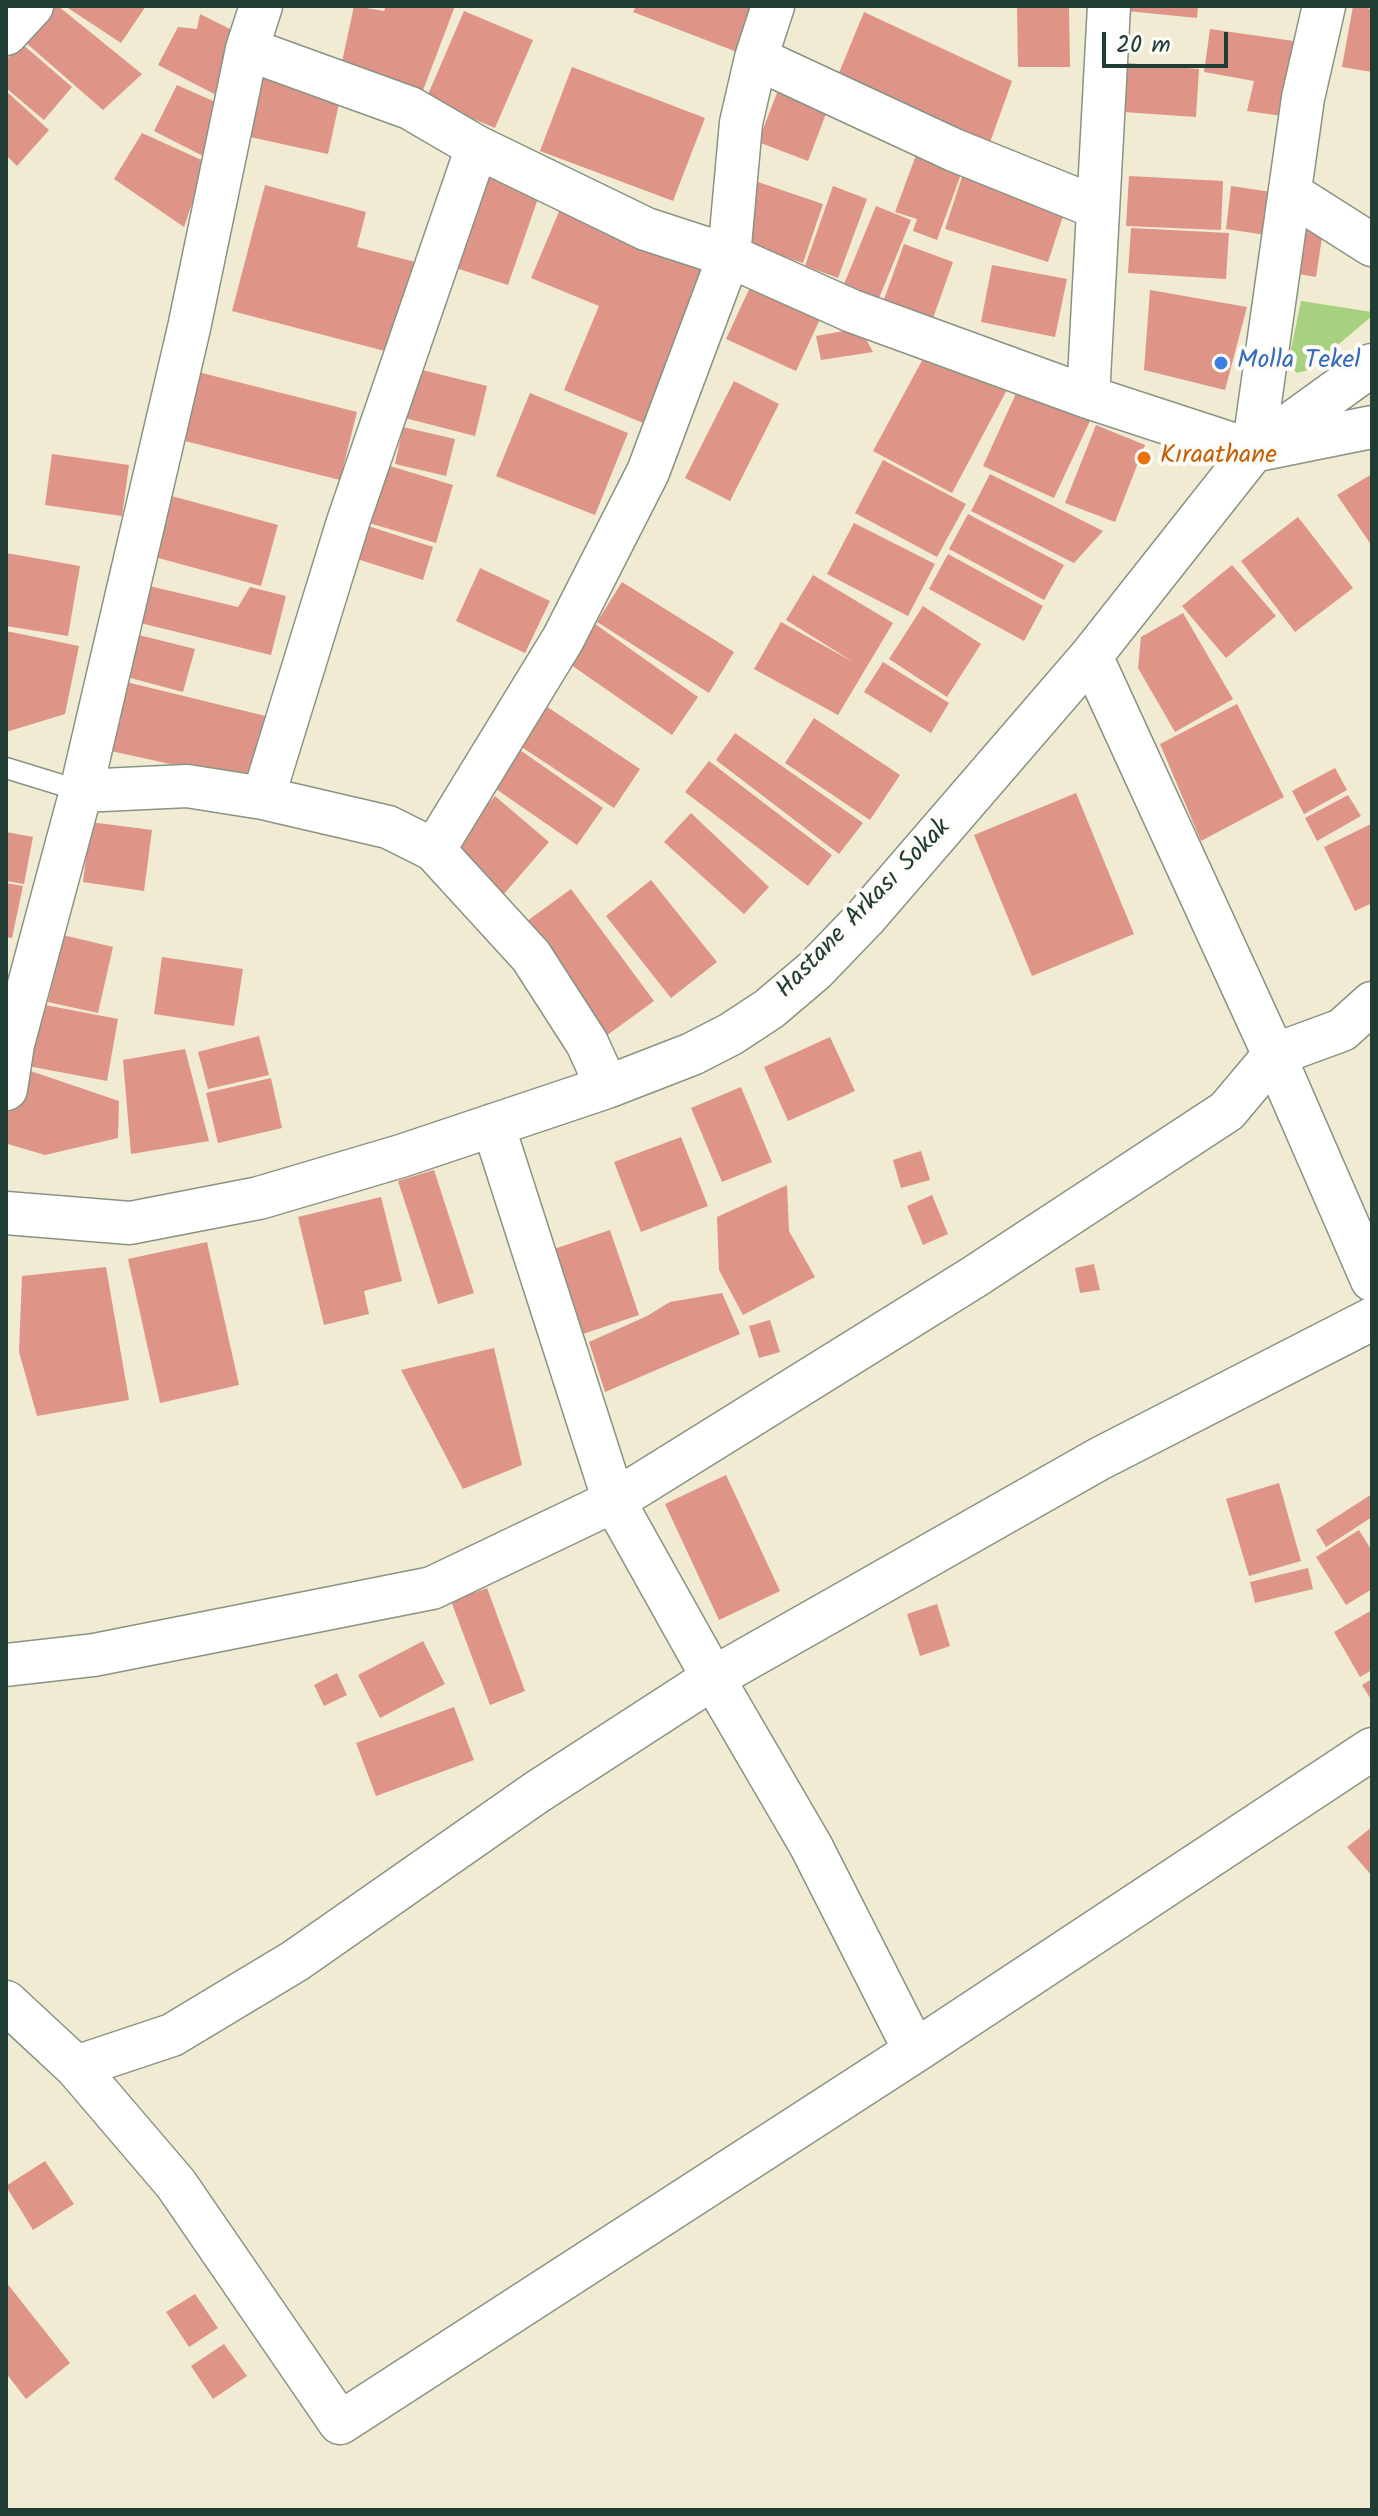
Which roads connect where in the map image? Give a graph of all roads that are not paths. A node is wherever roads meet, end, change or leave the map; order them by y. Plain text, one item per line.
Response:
1 (32, 6) edge
2 (261, 6) edge
3 (773, 6) edge
4 (1109, 6) edge
5 (1324, 6) edge
6 (6, 34) edge
7 (247, 49) junction
8 (756, 58) junction
9 (477, 147) junction
10 (1290, 193) junction
11 (1098, 208) junction
12 (1372, 245) edge
13 (729, 256) junction
14 (1372, 365) edge
15 (1088, 397) junction
16 (1372, 427) edge
17 (1253, 451) junction
18 (1091, 656) junction
19 (6, 768) edge
20 (81, 791) junction
21 (263, 798) junction
22 (434, 850) junction
23 (1372, 1003) edge
24 (9, 1043) edge
25 (1274, 1055) junction
26 (607, 1087) junction
27 (6, 1089) edge
28 (493, 1125) junction
29 (6, 1213) edge
30 (1372, 1280) edge
31 (1372, 1319) edge
32 (614, 1501) junction
33 (6, 1665) edge
34 (713, 1678) junction
35 (1372, 1749) edge
36 (6, 2002) edge
37 (915, 2051) junction
38 (76, 2067) junction

1 - 6 street
2 - 7 street
3 - 8 street
4 - 11 street
5 - 10 street
7 - 9 street
7 - 20 street
8 - 11 street
8 - 13 street
9 - 13 street
9 - 21 street
10 - 12 street
10 - 17 street
11 - 15 street
13 - 15 street
13 - 22 street
14 - 17 street, Hastane Arkası Sokak
15 - 17 street
16 - 17 street
17 - 18 street, Hastane Arkası Sokak
18 - 25 street
18 - 26 street, Hastane Arkası Sokak
19 - 20 lane
20 - 21 street
20 - 24 street
21 - 22 street
22 - 26 street
23 - 25 street
24 - 27 street
25 - 30 street
25 - 32 street
26 - 28 street, Hastane Arkası Sokak
28 - 29 street, Hastane Arkası Sokak
28 - 32 street
31 - 34 street
32 - 33 street
32 - 34 street
34 - 37 street
34 - 38 street
35 - 37 street
36 - 38 street
37 - 38 street

